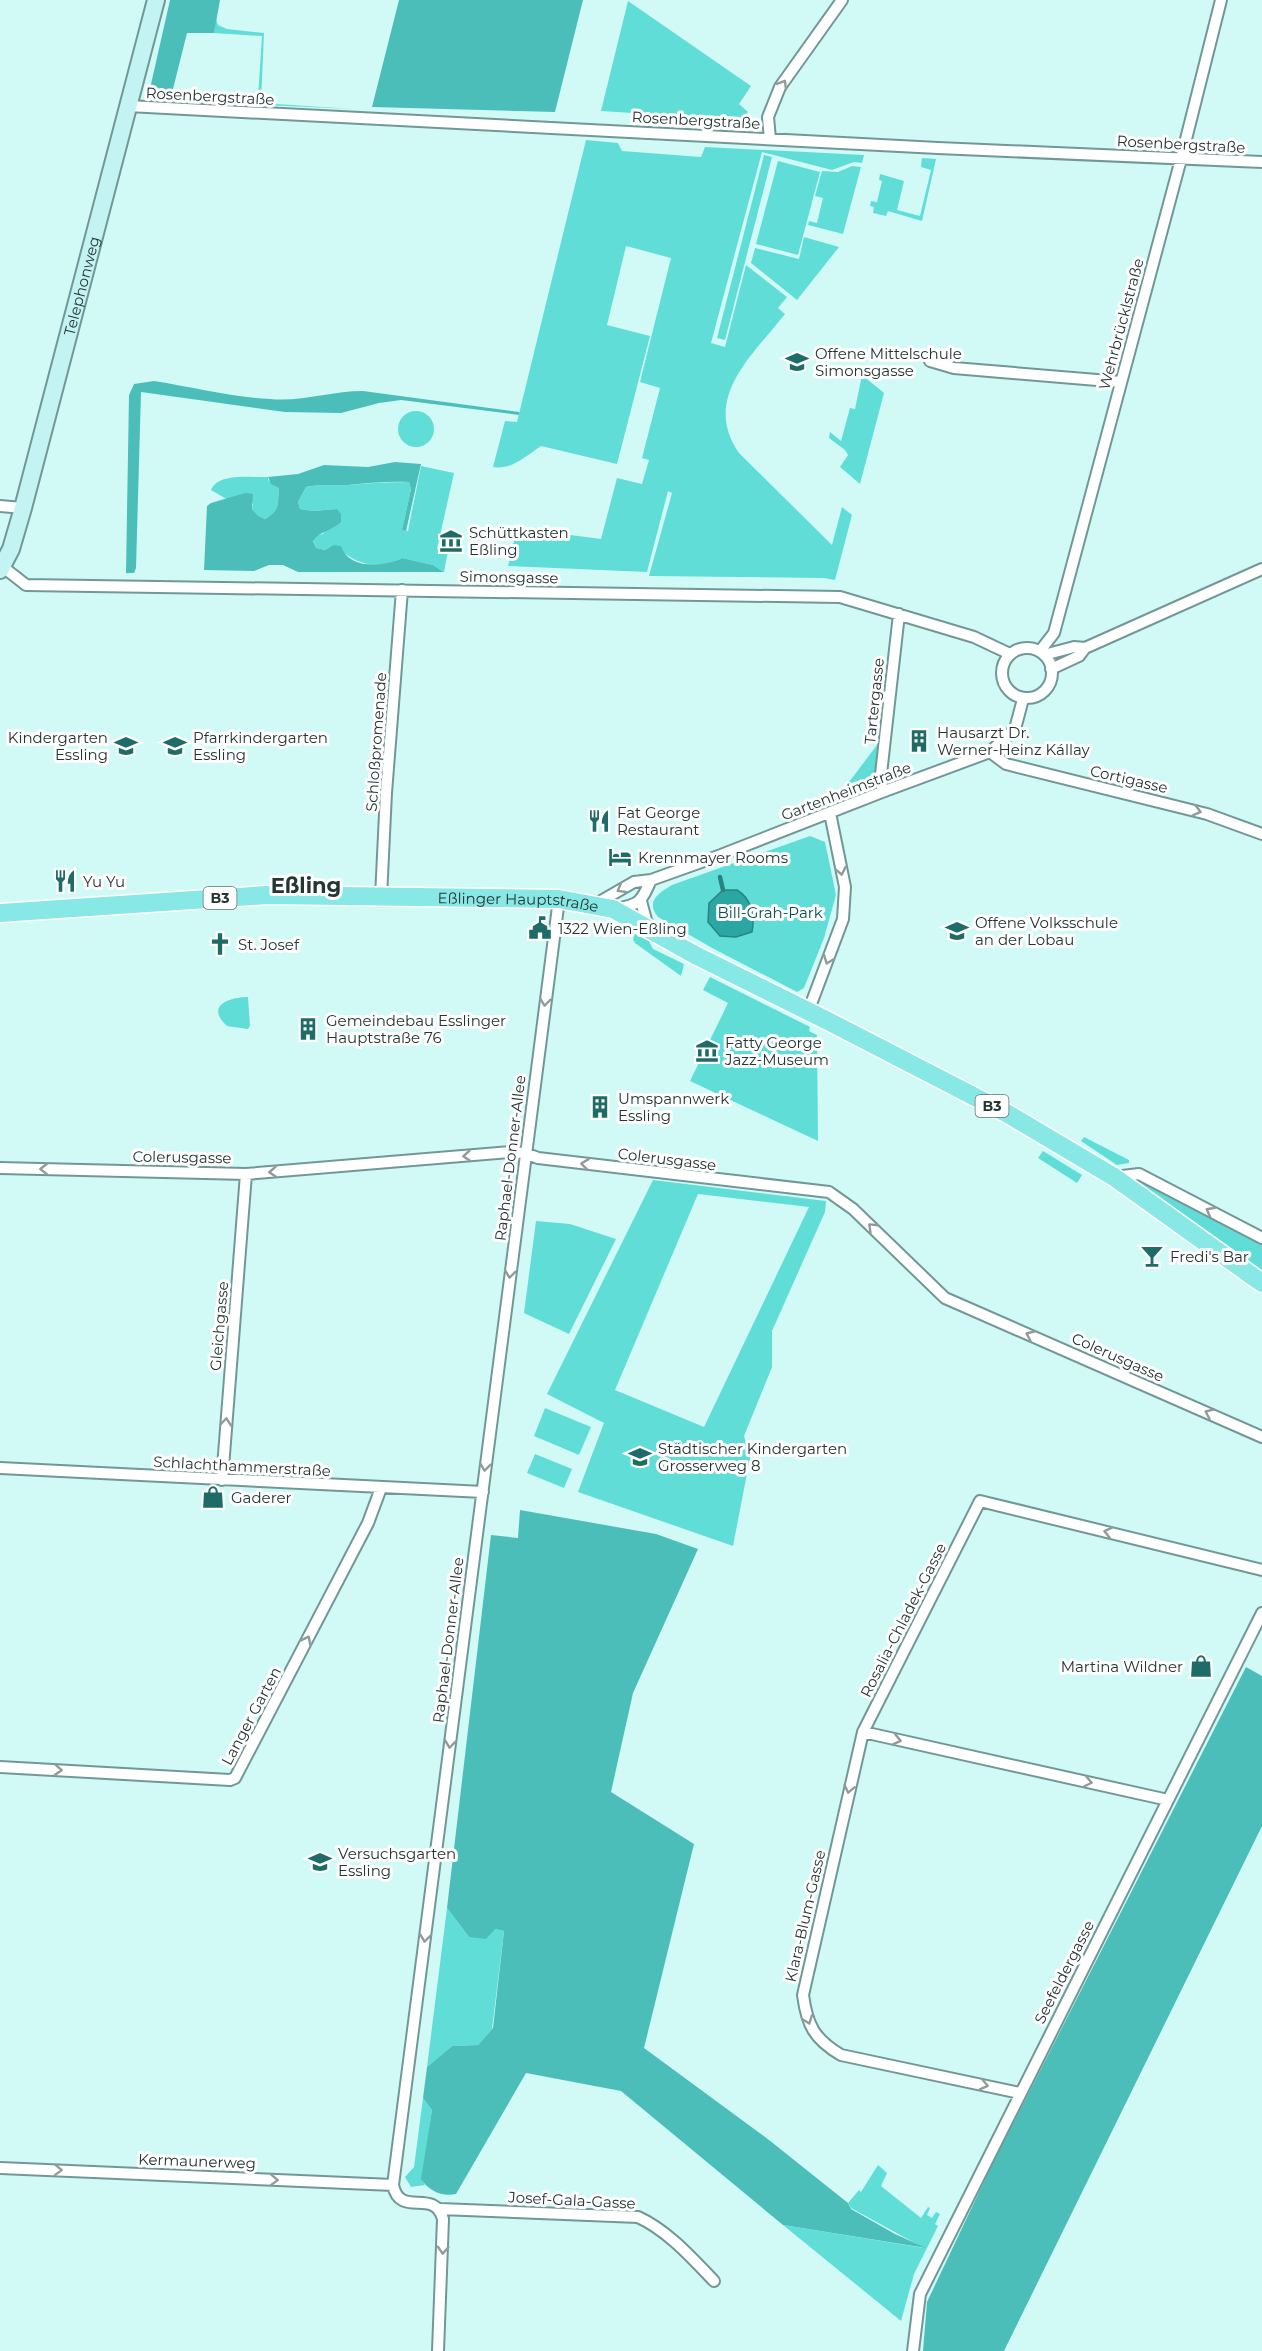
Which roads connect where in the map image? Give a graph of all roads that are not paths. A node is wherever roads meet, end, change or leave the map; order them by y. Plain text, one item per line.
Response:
1 (156, 0) edge
2 (842, 0) edge
3 (1221, 0) edge
4 (128, 106) junction
5 (770, 139) junction
6 (1181, 159) junction
7 (1262, 162) edge
8 (930, 361) dead end
9 (1121, 382) junction
10 (0, 506) edge
11 (23, 508) junction
12 (2, 569) edge
13 (1262, 569) edge
14 (402, 590) junction
15 (899, 614) junction
16 (1085, 648) junction
17 (1042, 653) junction
18 (1010, 654) junction
19 (1051, 669) junction
20 (1023, 699) junction
21 (990, 752) junction
22 (882, 792) junction
23 (830, 813) junction
24 (1262, 834) edge
25 (651, 880) junction
26 (381, 897) junction
27 (559, 899) junction
28 (641, 901) junction
29 (594, 906) junction
30 (613, 909) junction
31 (0, 913) edge
32 (652, 932) junction
33 (808, 1012) junction
34 (525, 1154) junction
35 (0, 1168) edge
36 (246, 1174) junction
37 (1114, 1177) junction
38 (1262, 1238) edge
39 (1262, 1283) edge
40 (1262, 1437) edge
41 (0, 1468) edge
42 (222, 1480) junction
43 (381, 1488) junction
44 (483, 1492) junction
45 (1262, 1570) edge
46 (1262, 1613) edge
47 (862, 1732) junction
48 (0, 1767) edge
49 (1168, 1800) junction
50 (1020, 2093) junction
51 (0, 2168) edge
52 (393, 2185) junction
53 (440, 2210) junction
54 (714, 2281) dead end
55 (438, 2351) edge
56 (913, 2351) edge

1 - 4 street, Telephonweg
5 -> 2 street
3 - 6 street, Wehrbrücklstraße
4 - 5 street, Rosenbergstraße
4 - 11 street, Telephonweg
5 - 6 street, Rosenbergstraße
6 - 7 street, Rosenbergstraße
6 - 9 street, Wehrbrücklstraße
8 - 9 street
9 - 17 street, Wehrbrücklstraße
10 - 11 street
11 - 12 street, Telephonweg
12 - 14 street, Simonsgasse
13 - 16 street
14 - 15 street, Simonsgasse
14 - 26 street, Schloßpromenade
15 - 18 street, Simonsgasse
15 - 22 street, Tartergasse
16 - 17 street
16 - 19 street
17 - 18 street
17 - 19 street
18 - 20 street
19 - 20 street
20 - 21 street, Gartenheimstraße
21 - 22 street, Gartenheimstraße
21 -> 24 street, Cortigasse
22 - 23 street, Gartenheimstraße
23 - 25 street, Gartenheimstraße
23 -> 33 street
25 - 28 street
25 -> 29 street, Gartenheimstraße
26 - 27 main road, Eßlinger Hauptstraße / B3
26 - 31 main road, Eßlinger Hauptstraße / B3
27 - 29 main road, Eßlinger Hauptstraße / B3
27 -> 34 street, Raphael-Donner-Allee
28 - 30 street
28 - 32 street
29 - 30 main road, Eßlinger Hauptstraße / B3
30 - 32 main road, Eßlinger Hauptstraße / B3
32 - 33 main road, Eßlinger Hauptstraße / B3
33 - 37 main road, Eßlinger Hauptstraße / B3
34 -> 36 street, Colerusgasse
40 -> 34 street, Colerusgasse
34 -> 44 street, Raphael-Donner-Allee
36 -> 35 street, Colerusgasse
42 -> 36 street, Gleichgasse
38 -> 37 street
37 - 39 main road, Eßlinger Hauptstraße / B3
41 - 42 street, Schlachthammerstraße
42 - 43 street, Schlachthammerstraße
43 - 44 street, Schlachthammerstraße
48 -> 43 street, Langer Garten
44 -> 52 street, Raphael-Donner-Allee
45 -> 47 street, Rosalia-Chladek-Gasse
46 - 49 street, Seefeldergasse
47 -> 49 street
47 -> 50 street, Klara-Blum-Gasse
49 - 50 street, Seefeldergasse
50 - 56 street, Seefeldergasse
51 -> 52 street, Kermaunerweg
52 - 53 street
53 - 54 street, Josef-Gala-Gasse
53 -> 55 street

